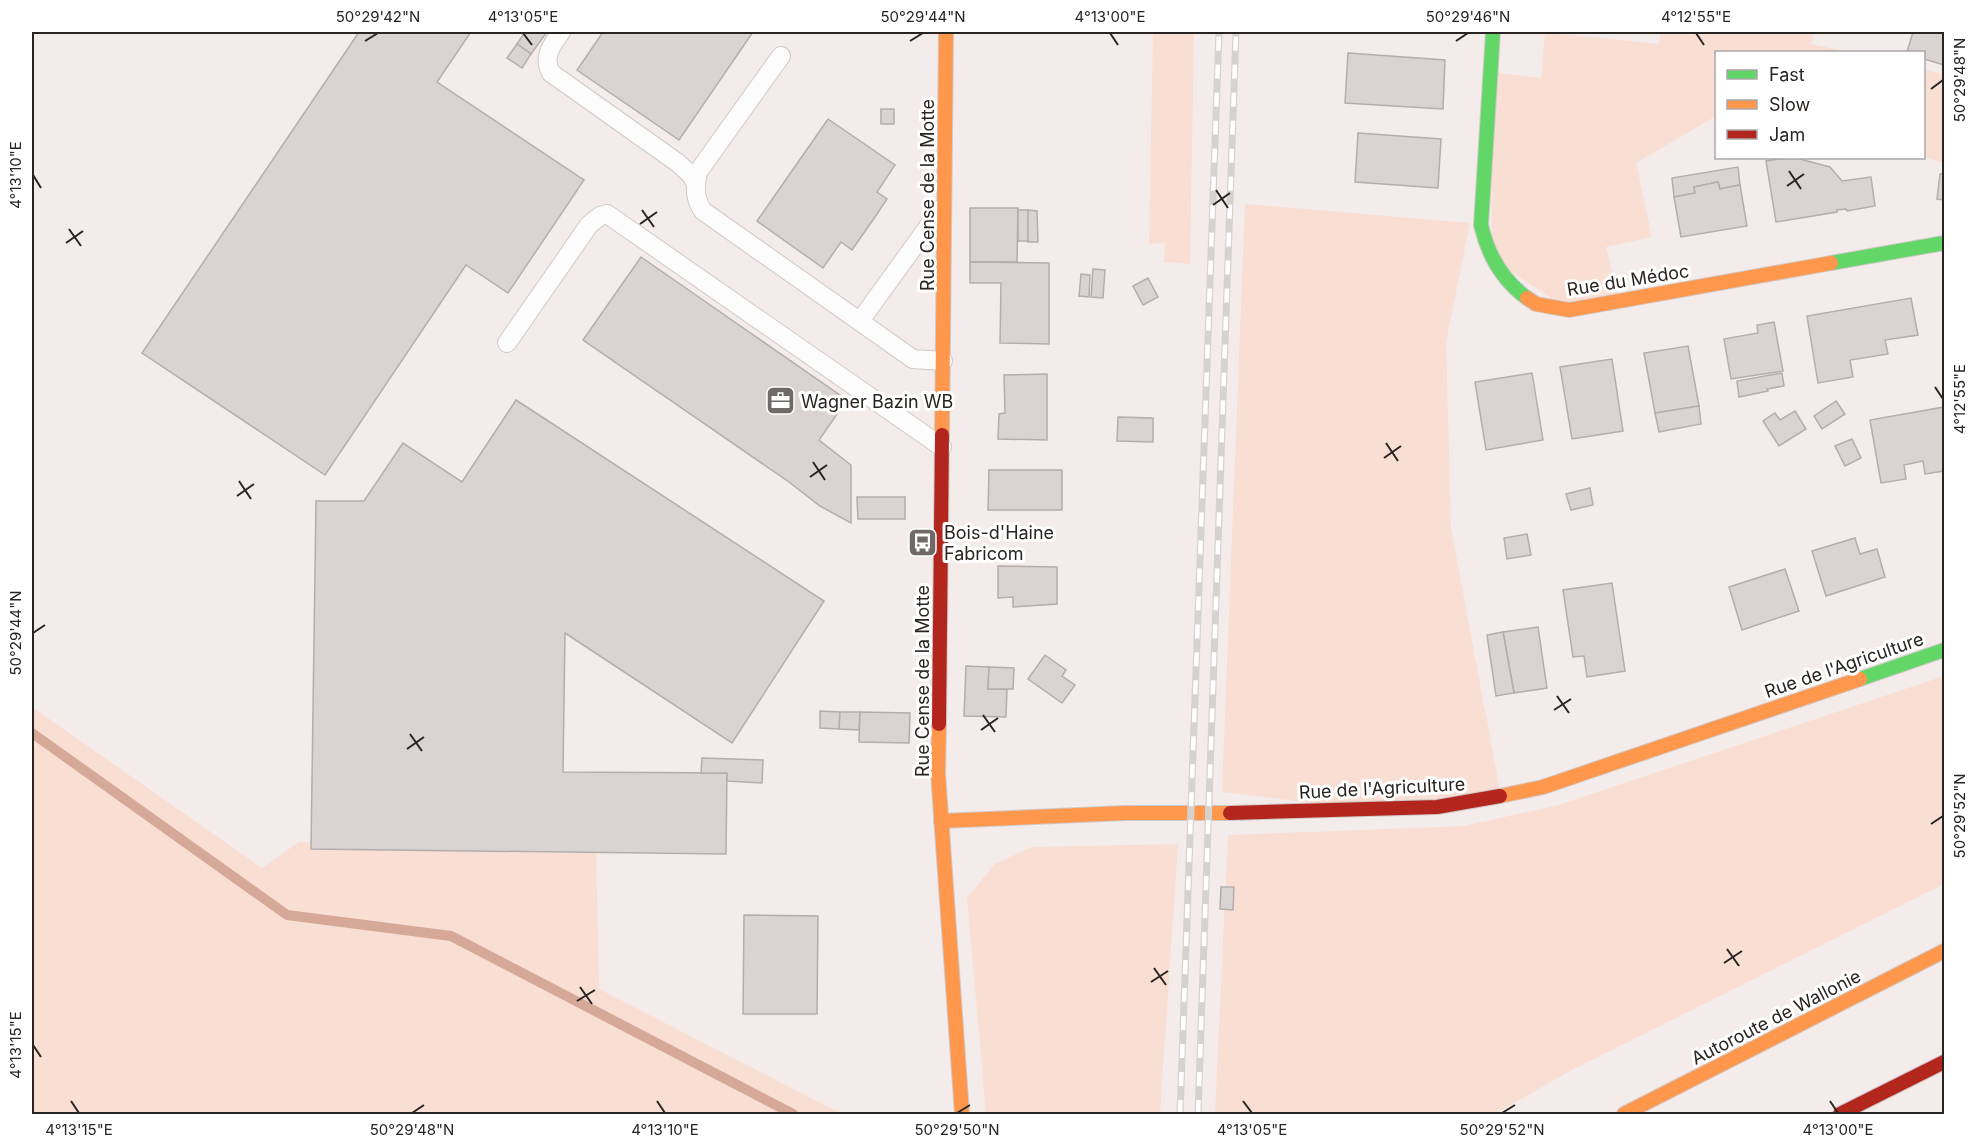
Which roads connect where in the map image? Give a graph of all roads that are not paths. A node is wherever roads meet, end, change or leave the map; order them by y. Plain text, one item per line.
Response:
1 (561, 32) edge
2 (946, 32) edge
3 (1494, 32) edge
4 (781, 56) dead end
5 (696, 184) junction
6 (945, 203) junction
7 (1944, 243) edge
8 (860, 321) junction
9 (507, 343) dead end
10 (943, 361) junction
11 (942, 447) junction
12 (1944, 650) edge
13 (942, 821) junction
14 (1944, 951) edge
15 (1944, 1062) edge
16 (962, 1114) edge
17 (1624, 1114) edge
18 (1840, 1114) edge

1 - 5 lane
2 - 6 main road, Rue Cense de la Motte
3 - 7 main road, Rue du Médoc
4 - 5 lane
5 - 8 lane
6 - 8 lane
6 - 10 main road, Rue Cense de la Motte
8 - 10 lane
9 - 11 lane
10 - 11 main road, Rue Cense de la Motte
11 - 13 main road, Rue Cense de la Motte
12 - 13 main road, Rue de l'Agriculture
13 - 16 main road, Rue Cense de la Motte
14 - 17 main road, Autoroute de Wallonie
15 - 18 main road

